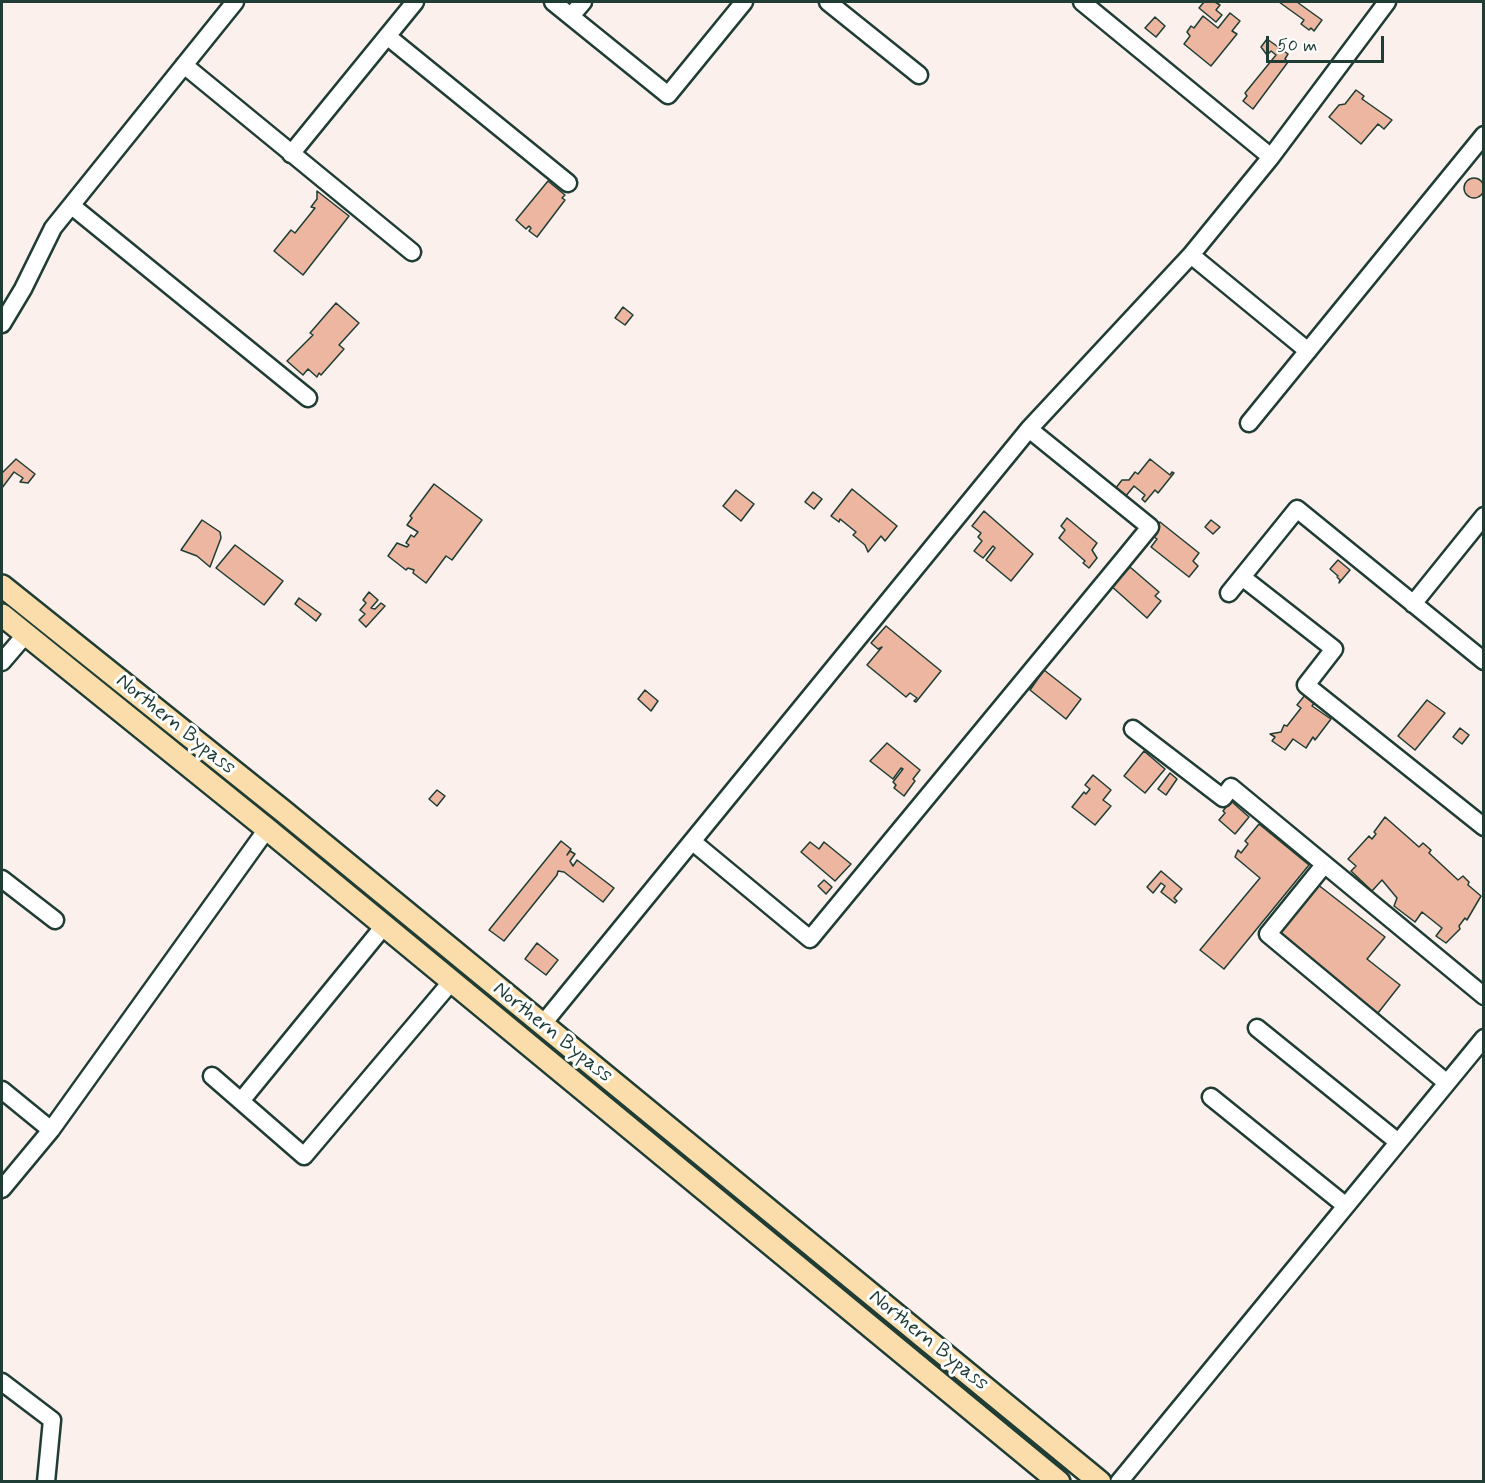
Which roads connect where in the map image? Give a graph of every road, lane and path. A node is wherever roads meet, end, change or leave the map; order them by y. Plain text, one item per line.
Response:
1 (235, 2) edge
2 (415, 2) edge
3 (553, 2) edge
4 (584, 2) edge
5 (744, 2) edge
6 (828, 2) edge
7 (1082, 2) edge
8 (1387, 2) edge
9 (571, 16) junction
10 (387, 36) junction
11 (184, 65) junction
12 (919, 75) dead end
13 (1484, 135) edge
14 (291, 154) junction
15 (1271, 157) junction
16 (568, 183) dead end
17 (72, 206) junction
18 (412, 252) dead end
19 (1191, 255) junction
20 (2, 324) edge
21 (1308, 351) junction
22 (308, 398) dead end
23 (1249, 423) dead end
24 (1029, 429) junction
25 (1484, 516) edge
26 (1242, 577) junction
27 (2, 586) edge
28 (1229, 593) dead end
29 (1413, 604) junction
30 (2, 615) edge
31 (26, 634) junction
32 (1484, 661) edge
33 (2, 662) edge
34 (111, 675) junction
35 (97, 692) junction
36 (1133, 729) dead end
37 (1484, 827) edge
38 (267, 829) junction
39 (693, 842) junction
40 (1324, 865) junction
41 (2, 879) edge
42 (55, 920) dead end
43 (384, 926) junction
44 (452, 981) junction
45 (1484, 996) edge
46 (542, 1025) junction
47 (1257, 1028) dead end
48 (1484, 1038) edge
49 (212, 1076) dead end
50 (1447, 1083) junction
51 (2, 1090) edge
52 (1210, 1097) dead end
53 (241, 1101) junction
54 (51, 1130) junction
55 (1398, 1142) junction
56 (2, 1189) edge
57 (1346, 1206) junction
58 (2, 1382) edge
59 (46, 1482) edge
60 (1059, 1482) edge
61 (1100, 1482) edge
62 (1119, 1482) edge

1 - 11 street
2 - 10 street
3 - 9 street
4 - 9 street
5 - 9 street
6 - 12 street
7 - 15 street
8 - 15 street
10 - 14 street
10 - 16 street
11 - 14 street
11 - 17 street
13 - 21 street
14 - 18 street
15 - 19 street
17 - 20 street
17 - 22 street
19 - 21 street
19 - 24 street
21 - 23 street
24 - 39 street
24 - 39 street
25 - 29 street
26 - 28 street
26 - 29 street
26 - 37 street
27 - 34 main road, Northern Bypass
29 - 32 street
30 - 31 main road, Northern Bypass
31 - 33 street
31 - 35 main road, Northern Bypass
34 - 35 main road
34 - 46 main road, Northern Bypass
35 - 38 main road, Northern Bypass
36 - 40 street
38 - 43 main road, Northern Bypass
38 - 54 street
39 - 46 street
40 - 45 street
40 - 50 street
41 - 42 street
43 - 44 main road, Northern Bypass
43 - 53 street
44 - 53 street
44 - 60 main road, Northern Bypass
46 - 61 main road, Northern Bypass
47 - 55 street
48 - 50 street
49 - 53 street
50 - 55 street
51 - 54 street
52 - 57 street
54 - 56 street
55 - 57 street
57 - 62 street
58 - 59 street

